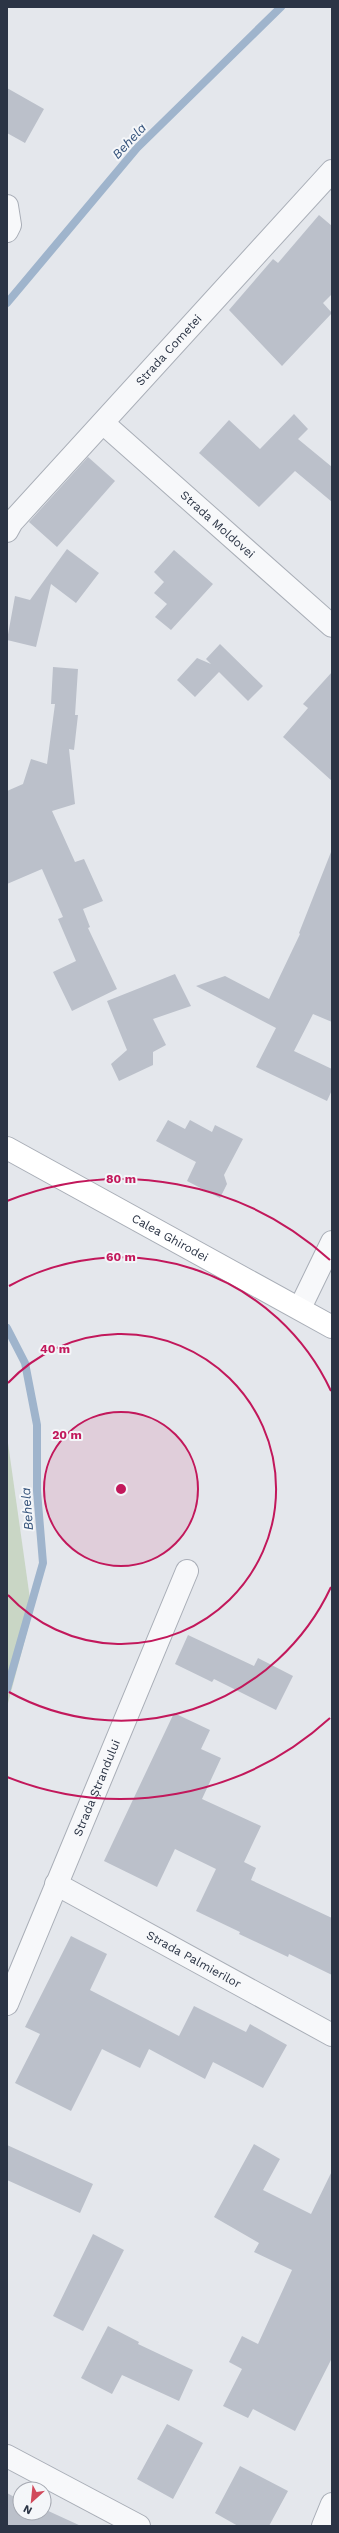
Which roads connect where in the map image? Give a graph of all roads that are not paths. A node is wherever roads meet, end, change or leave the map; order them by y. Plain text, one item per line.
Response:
1 (332, 171) edge
2 (7, 206) edge
3 (7, 231) edge
4 (103, 423) junction
5 (7, 531) edge
6 (332, 626) edge
7 (7, 1148) edge
8 (332, 1242) edge
9 (300, 1308) junction
10 (332, 1327) edge
11 (187, 1571) dead end
12 (56, 1884) junction
13 (7, 2004) edge
14 (332, 2035) edge
15 (7, 2456) edge
16 (332, 2504) edge
17 (139, 2526) edge
18 (323, 2526) edge

1 - 4 street, Strada Cometei
2 - 3 street
4 - 5 street, Strada Cometei
4 - 6 street, Strada Moldovei
7 - 9 street, Calea Ghirodei
8 - 9 street
9 - 10 street, Calea Ghirodei
11 - 12 street, Strada Ștrandului
12 - 13 street, Strada Ștrandului
12 - 14 street, Strada Palmierilor
15 - 17 street
16 - 18 street

